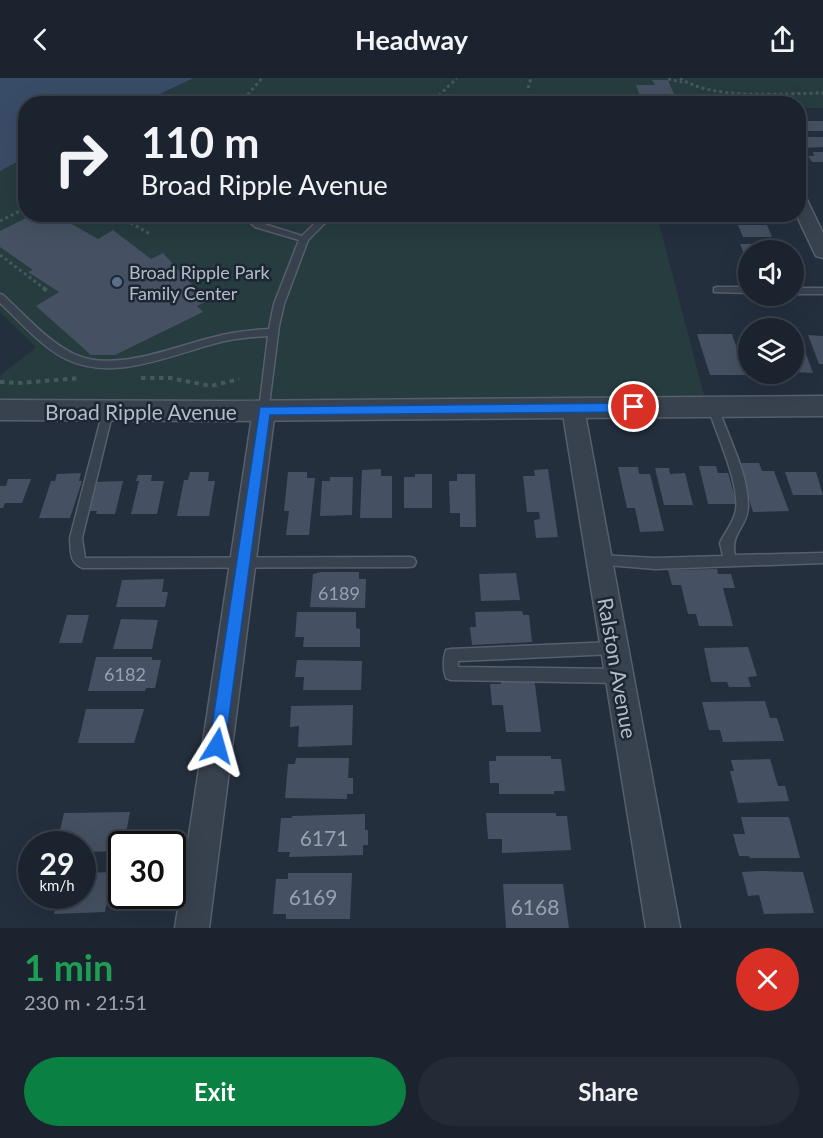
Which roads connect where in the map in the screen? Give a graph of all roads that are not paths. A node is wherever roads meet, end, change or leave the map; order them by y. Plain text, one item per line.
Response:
1 (806, 217) edge
2 (254, 222) edge
3 (322, 222) edge
4 (304, 239) junction
5 (823, 252) edge
6 (717, 290) dead end
7 (738, 290) edge
8 (804, 291) edge
9 (823, 291) edge
10 (0, 297) edge
11 (273, 332) junction
12 (823, 406) edge
13 (713, 407) junction
14 (573, 408) junction
15 (0, 410) edge
16 (264, 410) junction
17 (108, 411) junction
18 (823, 558) edge
19 (599, 560) junction
20 (730, 560) junction
21 (410, 562) dead end
22 (243, 563) junction
23 (614, 648) junction
24 (620, 676) junction
25 (192, 928) edge
26 (663, 928) edge

1 - 5 street
2 - 4 lane
3 - 4 lane
4 - 11 lane
6 - 7 lane
8 - 9 lane
10 - 11 lane
11 - 16 lane
12 - 13 street, Broad Ripple Avenue
13 - 14 street, Broad Ripple Avenue
13 - 20 lane
14 - 16 street, Broad Ripple Avenue
14 - 19 street, Ralston Avenue
15 - 17 street, Broad Ripple Avenue
16 - 17 street, Broad Ripple Avenue
16 - 22 street
17 - 22 lane
18 - 20 lane
19 - 20 lane
19 - 23 street, Ralston Avenue
21 - 22 lane
22 - 25 street
23 - 24 street, Ralston Avenue
23 - 24 lane
24 - 26 street, Ralston Avenue

